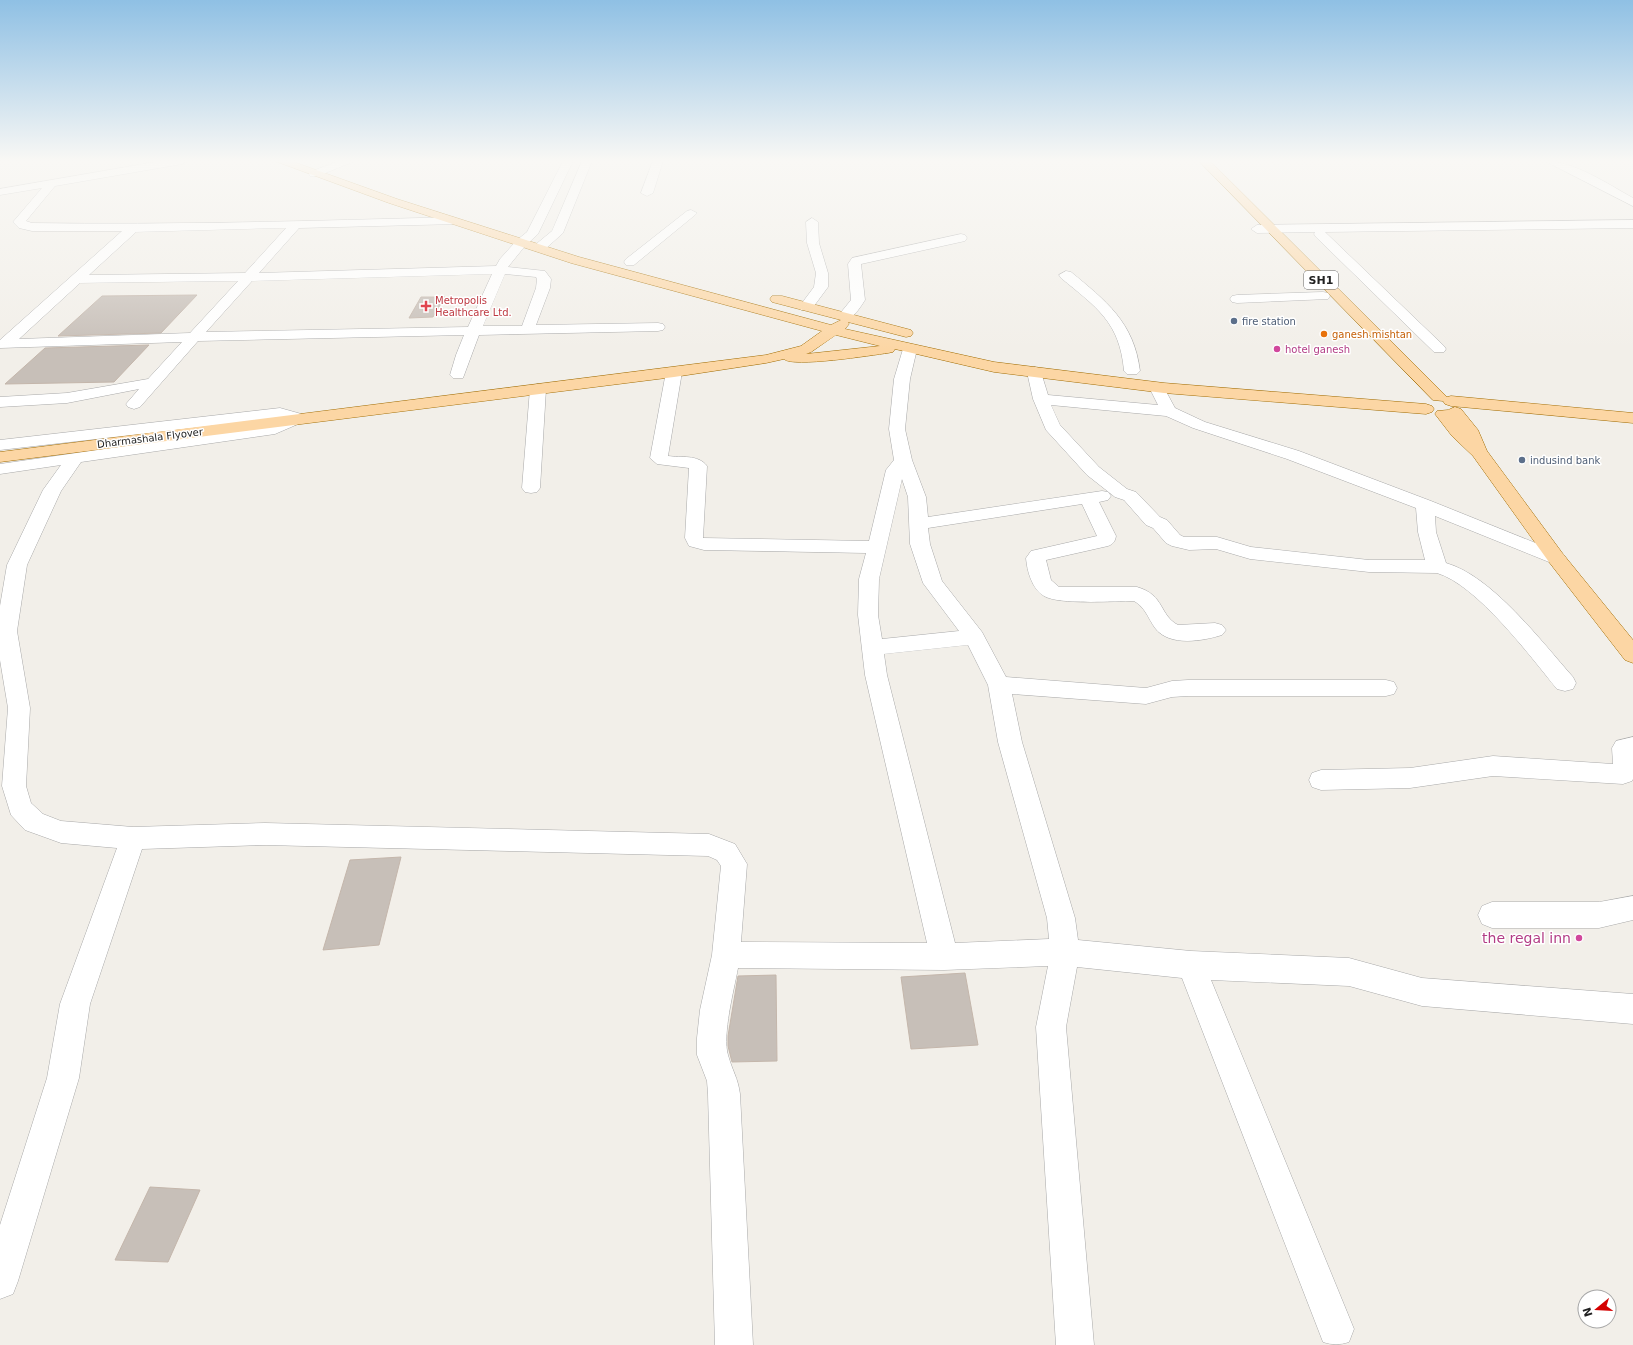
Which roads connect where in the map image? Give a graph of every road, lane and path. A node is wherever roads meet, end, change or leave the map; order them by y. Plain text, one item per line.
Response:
1 (21, 224) edge
2 (272, 224) edge
3 (296, 224) edge
4 (462, 224) edge
5 (498, 224) edge
6 (537, 224) edge
7 (561, 224) edge
8 (678, 224) edge
9 (812, 224) edge
10 (1258, 224) edge
11 (1633, 224) edge
12 (132, 228) junction
13 (1633, 229) edge
14 (1266, 232) junction
15 (532, 234) junction
16 (1320, 234) junction
17 (960, 238) dead end
18 (551, 240) junction
19 (521, 243) junction
20 (539, 248) junction
21 (630, 262) junction
22 (645, 266) dead end
23 (501, 270) junction
24 (1066, 275) dead end
25 (248, 277) junction
26 (76, 279) junction
27 (1323, 296) junction
28 (768, 297) dead end
29 (1238, 299) dead end
30 (806, 307) junction
31 (848, 317) junction
32 (658, 327) dead end
33 (528, 329) junction
34 (474, 330) junction
35 (833, 330) junction
36 (194, 337) junction
37 (940, 342) junction
38 (2, 344) edge
39 (907, 348) junction
40 (1439, 349) dead end
41 (766, 359) junction
42 (1132, 371) junction
43 (674, 372) junction
44 (1036, 372) junction
45 (458, 375) dead end
46 (153, 383) junction
47 (1157, 387) junction
48 (538, 389) junction
49 (1041, 399) junction
50 (1423, 401) junction
51 (0, 402) edge
52 (134, 404) dead end
53 (1449, 407) junction
54 (1169, 411) junction
55 (299, 418) junction
56 (1633, 418) edge
57 (1633, 431) edge
58 (0, 445) edge
59 (0, 457) edge
60 (75, 459) junction
61 (903, 460) junction
62 (0, 470) edge
63 (531, 488) dead end
64 (1121, 493) junction
65 (1088, 498) junction
66 (1425, 504) junction
67 (920, 524) junction
68 (877, 547) junction
69 (1556, 558) junction
70 (1437, 567) junction
71 (1215, 630) dead end
72 (975, 636) junction
73 (872, 648) junction
74 (1633, 655) edge
75 (1565, 682) dead end
76 (999, 686) junction
77 (1386, 688) dead end
78 (1633, 746) edge
79 (1321, 780) dead end
80 (133, 838) junction
81 (1633, 908) edge
82 (1492, 916) dead end
83 (1066, 952) junction
84 (726, 955) junction
85 (944, 958) junction
86 (1191, 965) junction
87 (1633, 1009) edge
88 (0, 1281) edge
89 (1336, 1329) dead end
90 (734, 1345) edge
91 (1075, 1345) edge

1 - 12 street
2 - 12 street
3 - 25 street
4 - 19 main road
5 - 15 main road
6 - 15 street
7 - 18 street
8 - 21 street
9 - 30 street
10 - 14 main road, SH1
11 - 14 street
12 - 26 street
13 - 16 street
14 - 16 street
14 - 27 main road, SH1
14 - 53 main road, SH1
15 - 18 main road
15 - 19 street
16 - 40 street
17 - 31 street
18 - 20 street
18 - 21 main road
19 - 20 main road
19 - 23 street
20 - 35 main road
21 - 22 main road
23 - 25 street
23 - 33 street
23 - 34 street
24 - 42 street
25 - 26 street
25 - 36 street
26 - 38 street
27 - 29 street
27 - 50 main road, SH1
28 - 30 main road
30 - 31 main road
31 - 35 main road
31 - 37 main road
32 - 33 street
33 - 34 street
34 - 36 street
34 - 45 street
35 - 39 main road
35 - 41 main road
36 - 38 street
36 - 46 street
37 - 39 main road
37 - 42 main road
39 - 41 main road
39 - 44 main road
39 - 61 street
41 - 43 main road, Dharmashala Flyover
42 - 50 main road
43 - 48 main road, Dharmashala Flyover
43 - 68 street
44 - 47 main road
44 - 49 street
46 - 51 street
46 - 52 street
47 - 50 main road
47 - 54 street
48 - 55 main road, Dharmashala Flyover
48 - 63 street
49 - 54 street
49 - 64 street
50 - 53 main road
53 - 56 main road
53 - 57 main road
53 - 69 main road
54 - 66 street
55 - 58 street
55 - 59 main road, Dharmashala Flyover
55 - 60 street
60 - 62 street
60 - 80 street
61 - 67 street
61 - 68 street
64 - 65 street
64 - 70 street
65 - 67 street
65 - 71 street
66 - 69 street
66 - 70 street
67 - 72 street
68 - 73 street
69 - 74 main road
70 - 75 street
72 - 73 street
72 - 76 street
73 - 85 street
76 - 77 street
76 - 83 street
78 - 79 street
80 - 84 street
80 - 88 street
81 - 82 street
83 - 85 street
83 - 86 street
83 - 91 street
84 - 85 street
84 - 90 street
86 - 87 street
86 - 89 street

